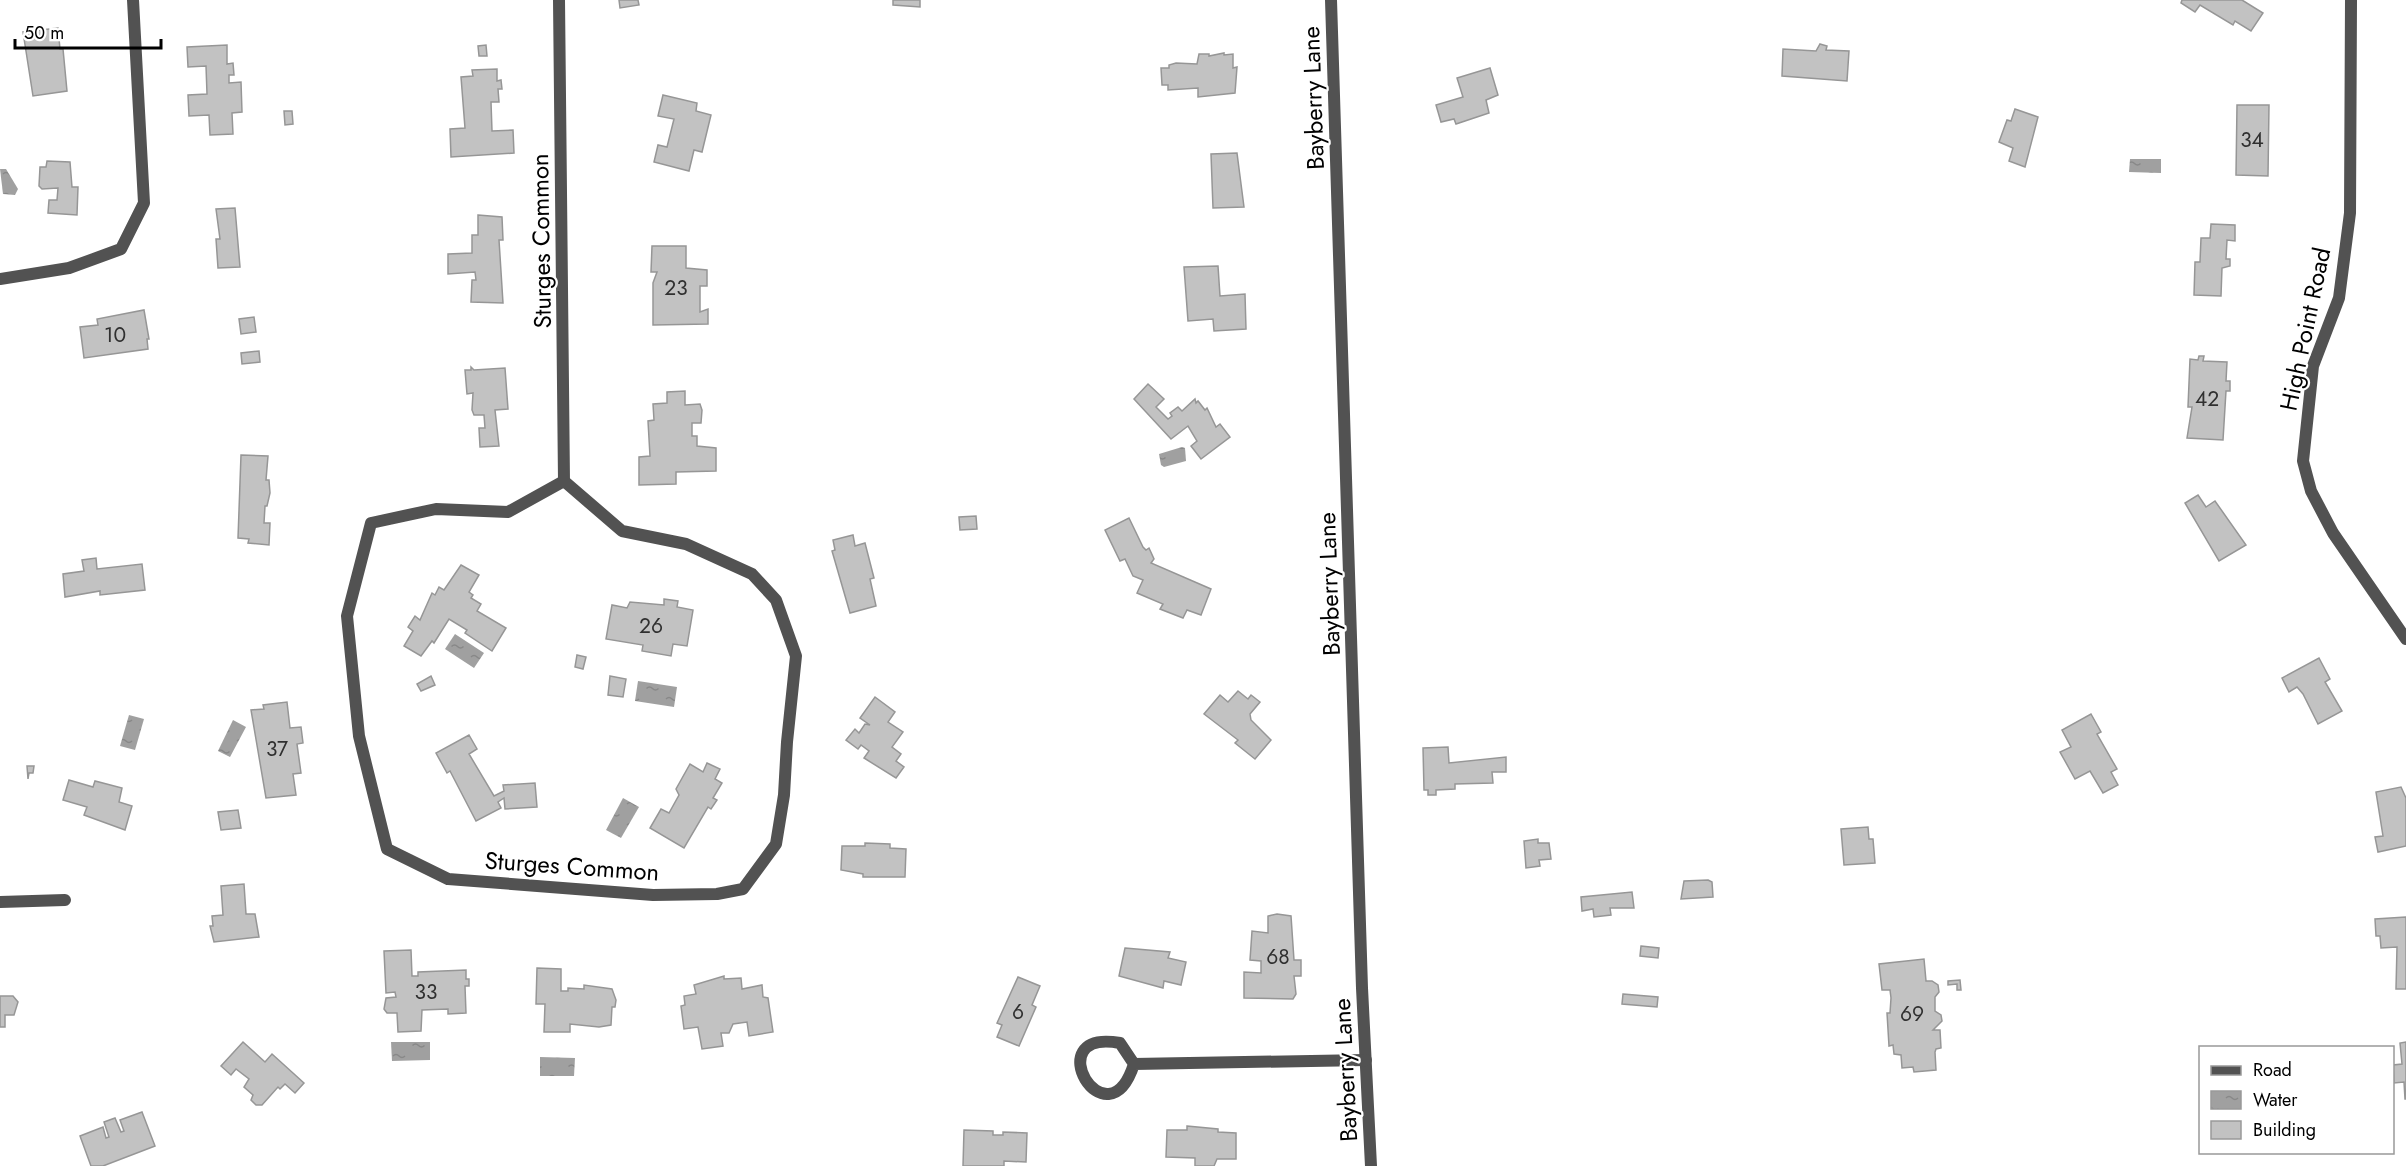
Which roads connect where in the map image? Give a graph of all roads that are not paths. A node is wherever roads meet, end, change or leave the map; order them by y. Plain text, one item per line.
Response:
1 (133, 0) edge
2 (559, 0) edge
3 (1331, 0) edge
4 (2351, 0) edge
5 (0, 279) edge
6 (564, 481) junction
7 (2406, 639) edge
8 (64, 900) dead end
9 (0, 903) edge
10 (1366, 1060) junction
11 (1134, 1064) junction
12 (1371, 1166) edge

1 - 5 street
2 - 6 street, Sturges Common
3 - 10 street, Bayberry Lane
4 - 7 street, High Point Road
6 - 6 street, Sturges Common
8 - 9 street
10 - 11 street
10 - 12 street, Bayberry Lane
11 - 11 street

